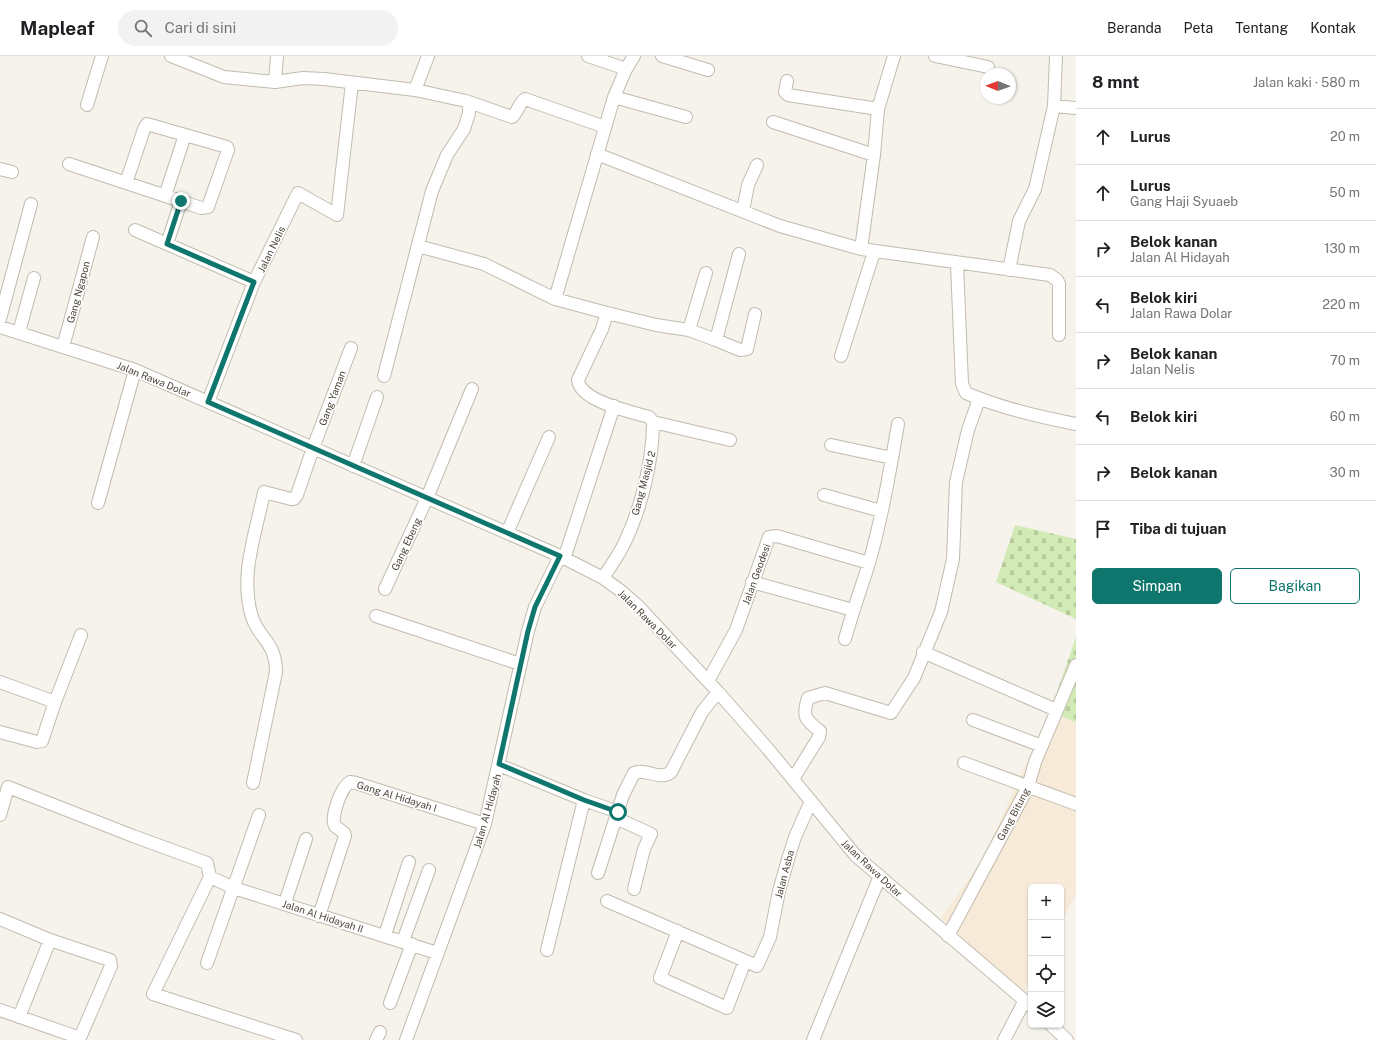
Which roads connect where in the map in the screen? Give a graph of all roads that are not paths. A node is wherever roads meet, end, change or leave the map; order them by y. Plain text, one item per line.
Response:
1 (102, 56) edge
2 (171, 56) edge
3 (276, 56) edge
4 (428, 56) edge
5 (588, 56) edge
6 (634, 56) edge
7 (662, 56) edge
8 (894, 56) edge
9 (935, 56) edge
10 (1056, 56) edge
11 (988, 68) dead end
12 (626, 69) junction
13 (708, 70) dead end
14 (787, 81) dead end
15 (274, 82) junction
16 (352, 83) junction
17 (415, 90) junction
18 (614, 97) junction
19 (469, 102) junction
20 (87, 105) dead end
21 (1054, 106) junction
22 (1076, 108) edge
23 (878, 109) junction
24 (686, 117) dead end
25 (773, 122) dead end
26 (605, 127) junction
27 (185, 134) junction
28 (598, 154) junction
29 (874, 155) junction
30 (69, 164) dead end
31 (757, 165) dead end
32 (0, 169) edge
33 (12, 172) dead end
34 (126, 184) junction
35 (165, 196) junction
36 (181, 201) junction
37 (31, 204) dead end
38 (743, 211) junction
39 (135, 230) dead end
40 (93, 237) dead end
41 (167, 244) junction
42 (418, 246) junction
43 (861, 249) junction
44 (874, 252) junction
45 (739, 254) dead end
46 (957, 264) junction
47 (1009, 270) junction
48 (706, 273) dead end
49 (34, 278) dead end
50 (254, 282) junction
51 (555, 299) junction
52 (606, 313) junction
53 (755, 314) dead end
54 (0, 319) edge
55 (0, 326) edge
56 (689, 330) junction
57 (19, 332) junction
58 (1059, 335) dead end
59 (716, 340) junction
60 (63, 346) junction
61 (350, 348) dead end
62 (841, 356) dead end
63 (135, 370) junction
64 (384, 376) dead end
65 (472, 389) dead end
66 (377, 397) dead end
67 (979, 399) junction
68 (208, 402) junction
69 (614, 406) junction
70 (653, 422) junction
71 (898, 424) dead end
72 (1076, 424) edge
73 (550, 437) dead end
74 (730, 440) dead end
75 (831, 445) dead end
76 (312, 448) junction
77 (892, 458) junction
78 (353, 466) junction
79 (824, 495) dead end
80 (427, 498) junction
81 (98, 502) dead end
82 (881, 511) junction
83 (507, 533) junction
84 (562, 557) junction
85 (869, 563) junction
86 (603, 578) junction
87 (752, 582) junction
88 (385, 589) dead end
89 (852, 610) junction
90 (376, 616) dead end
91 (81, 635) dead end
92 (845, 639) dead end
93 (923, 652) junction
94 (520, 664) junction
95 (1076, 665) edge
96 (708, 681) junction
97 (0, 682) edge
98 (718, 692) junction
99 (55, 702) junction
100 (1056, 710) junction
101 (973, 720) dead end
102 (0, 732) edge
103 (1042, 746) junction
104 (964, 763) dead end
105 (499, 764) junction
106 (793, 779) junction
107 (253, 783) dead end
108 (4, 785) edge
109 (1028, 788) junction
110 (584, 800) junction
111 (811, 801) junction
112 (1076, 804) edge
113 (0, 815) edge
114 (259, 815) dead end
115 (617, 815) junction
116 (485, 824) junction
117 (306, 839) dead end
118 (409, 862) dead end
119 (429, 870) dead end
120 (598, 873) dead end
121 (880, 876) junction
122 (210, 878) junction
123 (234, 888) junction
124 (634, 890) dead end
125 (607, 901) dead end
126 (285, 903) junction
127 (319, 916) junction
128 (0, 919) edge
129 (678, 931) junction
130 (385, 935) junction
131 (948, 936) junction
132 (50, 940) junction
133 (407, 943) junction
134 (547, 950) dead end
135 (437, 953) junction
136 (745, 961) junction
137 (207, 963) dead end
138 (390, 1003) dead end
139 (1028, 1003) edge
140 (0, 1010) edge
141 (19, 1017) junction
142 (1054, 1028) edge
143 (1076, 1033) edge
144 (79, 1039) edge
145 (296, 1040) edge
146 (406, 1040) edge
147 (813, 1040) edge
148 (1004, 1040) edge
149 (1067, 1040) edge
150 (1072, 1040) edge

1 - 20 street
2 - 15 street
3 - 15 street
4 - 17 street
5 - 12 street
6 - 12 street
7 - 13 street
8 - 23 street
9 - 11 street
10 - 21 street
12 - 18 street
14 - 23 street
15 - 16 street
16 - 17 street
16 - 50 street, Jalan Nelis
17 - 19 street
18 - 24 street
18 - 26 street
19 - 26 street
19 - 42 street
21 - 22 street
21 - 47 street
23 - 29 street
25 - 29 street
26 - 28 street
27 - 34 street
27 - 35 street
27 - 36 street
28 - 38 street
28 - 51 street
29 - 43 street
30 - 34 street
31 - 38 street
32 - 33 street
34 - 35 street
35 - 36 street
36 - 41 street
37 - 54 street
38 - 43 street
39 - 41 street
40 - 60 street, Gang Ngapon
41 - 50 street
42 - 51 street
42 - 64 street
43 - 44 street
44 - 46 street
44 - 62 street
45 - 59 street
46 - 47 street
46 - 67 street
47 - 58 street
48 - 56 street
49 - 57 street
50 - 68 street, Jalan Nelis
51 - 52 street
52 - 56 street
52 - 69 street
53 - 59 street
55 - 57 street, Jalan Rawa Dolar
56 - 59 street
57 - 60 street, Jalan Rawa Dolar
60 - 63 street, Jalan Rawa Dolar
61 - 76 street, Gang Yaman
63 - 68 street, Jalan Rawa Dolar
63 - 81 street
65 - 80 street, Gang Ebeng
66 - 78 street
67 - 72 street
67 - 93 street
68 - 76 street, Jalan Rawa Dolar
69 - 70 street
69 - 84 street, Jalan Al Hidayah
70 - 74 street
70 - 86 street, Gang Masjid 2
71 - 77 street
73 - 83 street
75 - 77 street
76 - 78 street, Jalan Rawa Dolar
76 - 107 street, Gang Yaman
77 - 82 street
78 - 80 street, Jalan Rawa Dolar
79 - 82 street
80 - 83 street, Jalan Rawa Dolar
80 - 88 street, Gang Ebeng
82 - 85 street
83 - 84 street, Jalan Rawa Dolar
84 - 86 street, Jalan Rawa Dolar
84 - 94 street, Jalan Al Hidayah
85 - 87 street, Jalan Geodesi
85 - 89 street
86 - 96 street, Jalan Rawa Dolar
87 - 89 street
87 - 96 street, Jalan Geodesi
89 - 92 street
90 - 94 street
91 - 99 street
93 - 100 street
93 - 106 street
94 - 105 street, Jalan Al Hidayah
95 - 100 street, Gang Bitung
96 - 98 street, Jalan Rawa Dolar
97 - 99 street
98 - 106 street, Jalan Rawa Dolar
98 - 115 street
99 - 102 street
100 - 103 street, Gang Bitung
101 - 103 street
103 - 109 street, Gang Bitung
104 - 109 street
105 - 110 street
105 - 116 street, Jalan Al Hidayah
106 - 111 street, Jalan Rawa Dolar
108 - 113 street
108 - 122 street
109 - 112 street
109 - 131 street, Gang Bitung
110 - 115 street
110 - 134 street
111 - 121 street, Jalan Rawa Dolar
111 - 136 street, Jalan Asba
114 - 123 street
115 - 120 street
115 - 124 street
116 - 127 street, Gang Al Hidayah I
116 - 135 street, Jalan Al Hidayah
117 - 126 street
118 - 130 street
119 - 133 street
121 - 131 street, Jalan Rawa Dolar
121 - 147 street
122 - 123 street, Jalan Al Hidayah II
122 - 145 street
123 - 126 street, Jalan Al Hidayah II
123 - 137 street
125 - 129 street
126 - 127 street, Jalan Al Hidayah II
127 - 130 street, Jalan Al Hidayah II
128 - 132 street
129 - 136 street
129 - 136 street
130 - 133 street, Jalan Al Hidayah II
131 - 139 street, Jalan Rawa Dolar
132 - 141 street
132 - 144 street
133 - 135 street, Jalan Al Hidayah II
133 - 138 street
135 - 146 street, Jalan Al Hidayah
139 - 148 street
140 - 141 street
141 - 144 street
142 - 149 street
143 - 150 street

